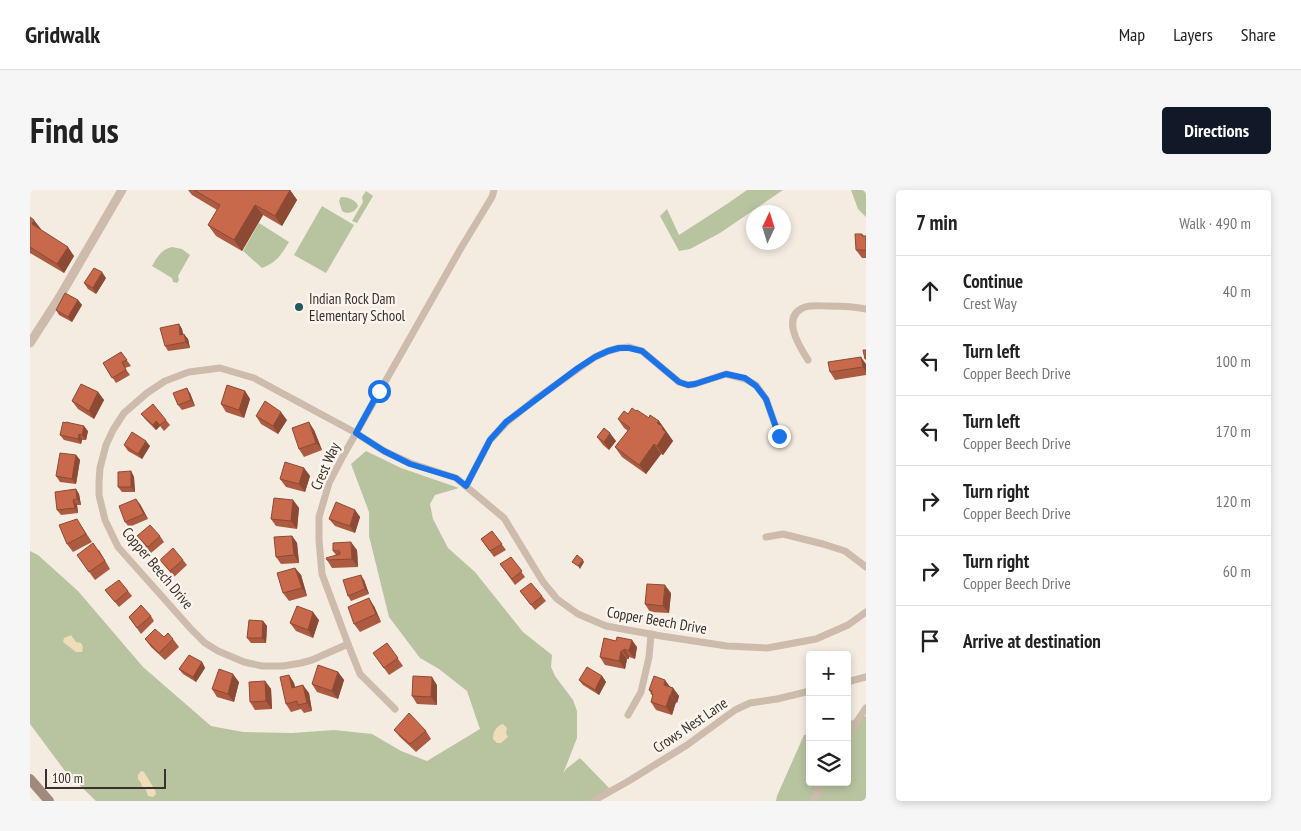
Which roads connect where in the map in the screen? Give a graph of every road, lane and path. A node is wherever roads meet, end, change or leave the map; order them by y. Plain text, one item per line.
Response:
1 (122, 190) edge
2 (494, 190) edge
3 (866, 309) edge
4 (30, 343) edge
5 (808, 360) dead end
6 (356, 433) junction
7 (779, 436) dead end
8 (466, 486) junction
9 (766, 537) dead end
10 (866, 567) edge
11 (866, 612) edge
12 (652, 634) junction
13 (348, 644) junction
14 (866, 677) edge
15 (851, 681) edge
16 (806, 692) edge
17 (866, 708) edge
18 (395, 709) dead end
19 (628, 716) dead end
20 (851, 730) edge
21 (30, 779) edge
22 (820, 786) edge
23 (49, 801) edge
24 (593, 801) edge
25 (813, 801) edge

1 - 4 street
2 - 6 street, Crest Way
3 - 5 street
6 - 8 street, Copper Beech Drive
6 - 13 street, Crest Way
6 - 13 street, Copper Beech Drive
7 - 8 street
8 - 12 street, Copper Beech Drive
9 - 10 street
11 - 12 street, Copper Beech Drive
12 - 19 street
13 - 18 street, Crest Way
14 - 15 street
16 - 24 street, Crows Nest Lane
17 - 20 street
21 - 23 main road
22 - 25 street

